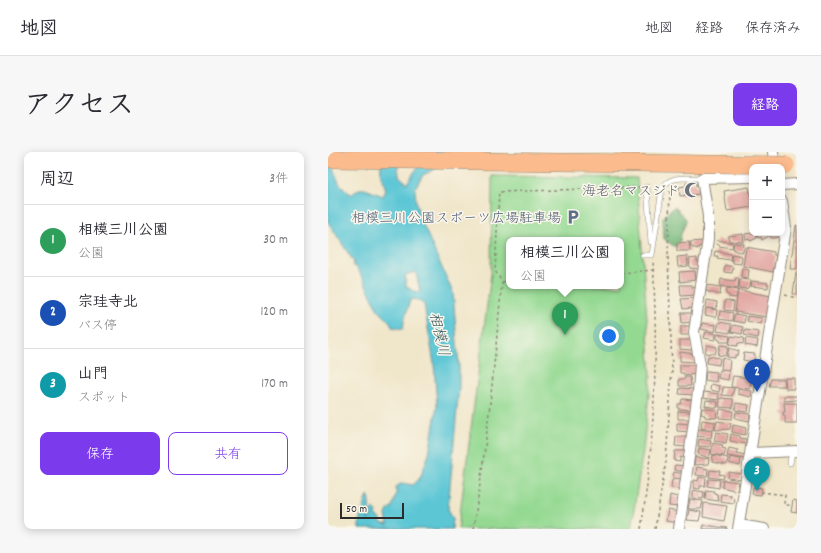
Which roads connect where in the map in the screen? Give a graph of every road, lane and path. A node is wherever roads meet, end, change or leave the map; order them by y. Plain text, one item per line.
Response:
1 (773, 152) edge
2 (328, 159) edge
3 (780, 164) edge
4 (749, 166) edge
5 (749, 177) edge
6 (702, 178) junction
7 (671, 179) junction
8 (797, 184) edge
9 (785, 185) edge
10 (647, 187) joint
11 (785, 221) edge
12 (785, 234) edge
13 (785, 236) edge
14 (643, 255) dead end
15 (652, 255) junction
16 (653, 270) junction
17 (624, 273) edge
18 (502, 282) junction
19 (506, 282) edge
20 (775, 292) junction
21 (797, 298) edge
22 (795, 451) edge
23 (751, 453) junction
24 (790, 463) dead end
25 (761, 492) dead end
26 (792, 506) dead end
27 (738, 527) edge
28 (473, 529) edge
29 (641, 529) edge
30 (655, 529) edge
31 (679, 529) edge
32 (764, 529) edge

1 - 3 street
2 - 4 highway, bridge
5 - 6 street
6 - 7 lane
6 - 31 street
7 - 15 lane
7 - 30 path
8 - 9 street
10 - 15 lane
10 - 18 path
11 - 12 street
13 - 20 street
14 - 15 lane
15 - 16 path
16 - 17 path
16 - 29 path
18 - 19 path
18 - 28 path
20 - 21 path
20 - 23 street
22 - 23 street
22 - 24 lane
23 - 27 street
25 - 26 path
27 - 32 street

